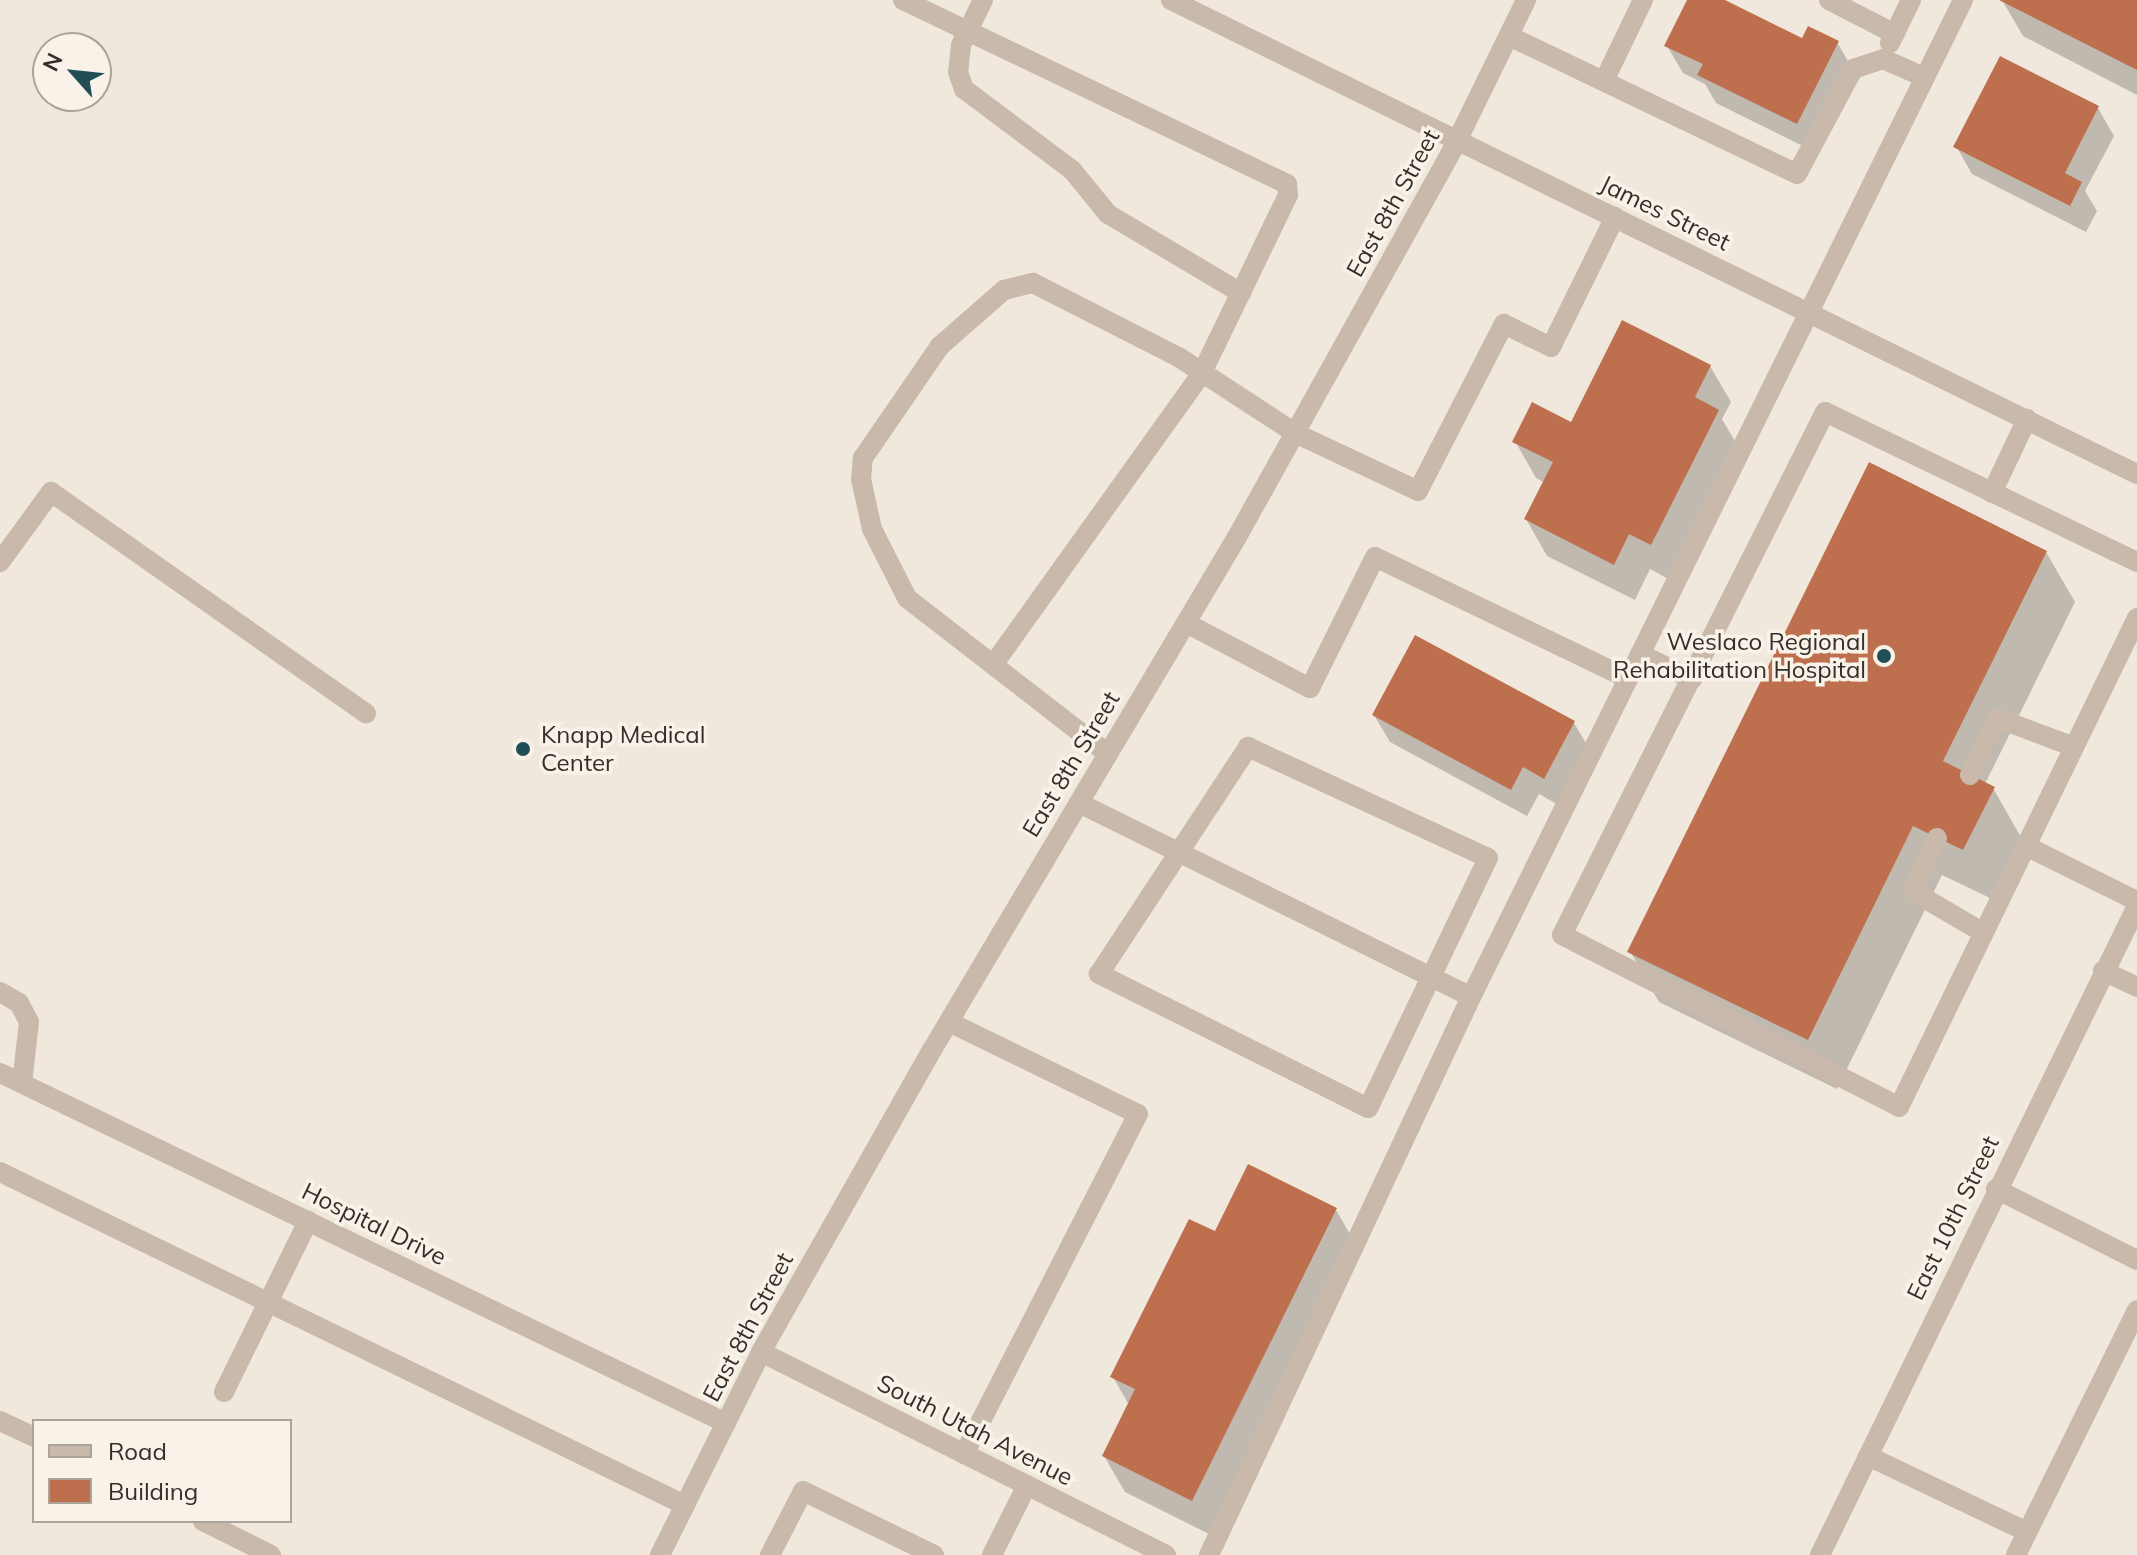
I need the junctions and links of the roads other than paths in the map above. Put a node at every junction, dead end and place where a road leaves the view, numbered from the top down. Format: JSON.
{"nodes":[{"id":1,"x":903,"y":0,"type":"edge"},
{"id":2,"x":983,"y":0,"type":"edge"},
{"id":3,"x":1171,"y":0,"type":"edge"},
{"id":4,"x":1526,"y":0,"type":"edge"},
{"id":5,"x":1643,"y":0,"type":"edge"},
{"id":6,"x":1829,"y":0,"type":"edge"},
{"id":7,"x":1911,"y":0,"type":"edge"},
{"id":8,"x":1963,"y":0,"type":"edge"},
{"id":9,"x":1203,"y":7,"type":"edge"},
{"id":10,"x":968,"y":31,"type":"junction"},
{"id":11,"x":1895,"y":34,"type":"junction"},
{"id":12,"x":1509,"y":36,"type":"junction"},
{"id":13,"x":1883,"y":59,"type":"junction"},
{"id":14,"x":1924,"y":77,"type":"junction"},
{"id":15,"x":1604,"y":81,"type":"junction"},
{"id":16,"x":1457,"y":141,"type":"junction"},
{"id":17,"x":1615,"y":217,"type":"junction"},
{"id":18,"x":1241,"y":293,"type":"junction"},
{"id":19,"x":1806,"y":310,"type":"junction"},
{"id":20,"x":1202,"y":373,"type":"junction"},
{"id":21,"x":2027,"y":419,"type":"junction"},
{"id":22,"x":1295,"y":433,"type":"junction"},
{"id":23,"x":2137,"y":474,"type":"edge"},
{"id":24,"x":1992,"y":493,"type":"junction"},
{"id":25,"x":0,"y":562,"type":"edge"},
{"id":26,"x":2137,"y":562,"type":"edge"},
{"id":27,"x":2137,"y":618,"type":"edge"},
{"id":28,"x":1186,"y":623,"type":"junction"},
{"id":29,"x":1640,"y":654,"type":"junction"},
{"id":30,"x":993,"y":665,"type":"junction"},
{"id":31,"x":1628,"y":679,"type":"junction"},
{"id":32,"x":1692,"y":679,"type":"junction"},
{"id":33,"x":366,"y":713,"type":"dead end"},
{"id":34,"x":2074,"y":747,"type":"junction"},
{"id":35,"x":1108,"y":754,"type":"junction"},
{"id":36,"x":1970,"y":775,"type":"dead end"},
{"id":37,"x":1079,"y":803,"type":"junction"},
{"id":38,"x":1937,"y":838,"type":"dead end"},
{"id":39,"x":2026,"y":846,"type":"junction"},
{"id":40,"x":1178,"y":854,"type":"junction"},
{"id":41,"x":2137,"y":904,"type":"edge"},
{"id":42,"x":1984,"y":933,"type":"junction"},
{"id":43,"x":2103,"y":971,"type":"junction"},
{"id":44,"x":1431,"y":978,"type":"junction"},
{"id":45,"x":2137,"y":987,"type":"edge"},
{"id":46,"x":0,"y":992,"type":"edge"},
{"id":47,"x":1471,"y":997,"type":"junction"},
{"id":48,"x":949,"y":1022,"type":"junction"},
{"id":49,"x":0,"y":1073,"type":"edge"},
{"id":50,"x":22,"y":1083,"type":"junction"},
{"id":51,"x":0,"y":1172,"type":"edge"},
{"id":52,"x":1996,"y":1189,"type":"junction"},
{"id":53,"x":308,"y":1221,"type":"junction"},
{"id":54,"x":2137,"y":1260,"type":"edge"},
{"id":55,"x":269,"y":1303,"type":"junction"},
{"id":56,"x":2137,"y":1310,"type":"edge"},
{"id":57,"x":761,"y":1352,"type":"junction"},
{"id":58,"x":224,"y":1392,"type":"dead end"},
{"id":59,"x":0,"y":1421,"type":"edge"},
{"id":60,"x":726,"y":1423,"type":"junction"},
{"id":61,"x":32,"y":1436,"type":"edge"},
{"id":62,"x":964,"y":1454,"type":"junction"},
{"id":63,"x":1868,"y":1456,"type":"junction"},
{"id":64,"x":1027,"y":1485,"type":"junction"},
{"id":65,"x":685,"y":1505,"type":"junction"},
{"id":66,"x":207,"y":1523,"type":"edge"},
{"id":67,"x":2027,"y":1532,"type":"junction"},
{"id":68,"x":271,"y":1555,"type":"edge"},
{"id":69,"x":660,"y":1555,"type":"edge"},
{"id":70,"x":770,"y":1555,"type":"edge"},
{"id":71,"x":934,"y":1555,"type":"edge"},
{"id":72,"x":992,"y":1555,"type":"edge"},
{"id":73,"x":1166,"y":1555,"type":"edge"},
{"id":74,"x":1209,"y":1555,"type":"edge"},
{"id":75,"x":1820,"y":1555,"type":"edge"},
{"id":76,"x":2016,"y":1555,"type":"edge"}],
"edges":[{"from":1,"to":10,"type":"street"},
{"from":2,"to":10,"type":"street"},
{"from":3,"to":9,"type":"street","name":"James Street"},
{"from":4,"to":12,"type":"street","name":"East 8th Street"},
{"from":5,"to":15,"type":"street"},
{"from":6,"to":11,"type":"street"},
{"from":7,"to":11,"type":"street"},
{"from":8,"to":14,"type":"street"},
{"from":9,"to":16,"type":"street","name":"James Street"},
{"from":10,"to":18,"type":"street"},
{"from":10,"to":18,"type":"street"},
{"from":11,"to":13,"type":"street"},
{"from":12,"to":15,"type":"street"},
{"from":12,"to":16,"type":"street","name":"East 8th Street"},
{"from":13,"to":14,"type":"street"},
{"from":13,"to":15,"type":"street"},
{"from":14,"to":19,"type":"street"},
{"from":16,"to":17,"type":"street","name":"James Street"},
{"from":16,"to":22,"type":"street","name":"East 8th Street"},
{"from":17,"to":19,"type":"street","name":"James Street"},
{"from":17,"to":22,"type":"street"},
{"from":18,"to":20,"type":"street"},
{"from":19,"to":21,"type":"street","name":"James Street"},
{"from":19,"to":29,"type":"street"},
{"from":20,"to":22,"type":"street"},
{"from":20,"to":30,"type":"street"},
{"from":20,"to":30,"type":"street"},
{"from":21,"to":23,"type":"street","name":"James Street"},
{"from":21,"to":24,"type":"street"},
{"from":22,"to":28,"type":"street","name":"East 8th Street"},
{"from":24,"to":26,"type":"street"},
{"from":24,"to":32,"type":"street"},
{"from":25,"to":33,"type":"street"},
{"from":27,"to":34,"type":"street"},
{"from":28,"to":31,"type":"street"},
{"from":28,"to":35,"type":"street","name":"East 8th Street"},
{"from":29,"to":31,"type":"street"},
{"from":29,"to":32,"type":"street"},
{"from":30,"to":35,"type":"street"},
{"from":31,"to":47,"type":"street"},
{"from":32,"to":42,"type":"street"},
{"from":34,"to":36,"type":"street"},
{"from":34,"to":39,"type":"street"},
{"from":35,"to":37,"type":"street","name":"East 8th Street"},
{"from":37,"to":40,"type":"street"},
{"from":37,"to":48,"type":"street","name":"East 8th Street"},
{"from":38,"to":42,"type":"street"},
{"from":39,"to":41,"type":"street"},
{"from":39,"to":42,"type":"street"},
{"from":40,"to":44,"type":"street"},
{"from":40,"to":44,"type":"street"},
{"from":40,"to":44,"type":"street"},
{"from":41,"to":43,"type":"street","name":"East 10th Street"},
{"from":43,"to":45,"type":"street"},
{"from":43,"to":52,"type":"street","name":"East 10th Street"},
{"from":44,"to":47,"type":"street"},
{"from":46,"to":50,"type":"street"},
{"from":47,"to":74,"type":"street"},
{"from":48,"to":57,"type":"street","name":"East 8th Street"},
{"from":48,"to":62,"type":"street"},
{"from":49,"to":50,"type":"street","name":"Hospital Drive"},
{"from":50,"to":53,"type":"street","name":"Hospital Drive"},
{"from":51,"to":55,"type":"street"},
{"from":52,"to":54,"type":"street"},
{"from":52,"to":63,"type":"street","name":"East 10th Street"},
{"from":53,"to":55,"type":"street"},
{"from":53,"to":60,"type":"street","name":"Hospital Drive"},
{"from":55,"to":58,"type":"street"},
{"from":55,"to":65,"type":"street"},
{"from":56,"to":67,"type":"street"},
{"from":57,"to":60,"type":"street","name":"East 8th Street"},
{"from":57,"to":62,"type":"street","name":"South Utah Avenue"},
{"from":59,"to":61,"type":"street"},
{"from":60,"to":65,"type":"street","name":"East 8th Street"},
{"from":62,"to":64,"type":"street","name":"South Utah Avenue"},
{"from":63,"to":67,"type":"street"},
{"from":63,"to":75,"type":"street","name":"East 10th Street"},
{"from":64,"to":72,"type":"street"},
{"from":64,"to":73,"type":"street","name":"South Utah Avenue"},
{"from":65,"to":69,"type":"street","name":"East 8th Street"},
{"from":66,"to":68,"type":"street"},
{"from":67,"to":76,"type":"street"},
{"from":70,"to":71,"type":"street"}]}
